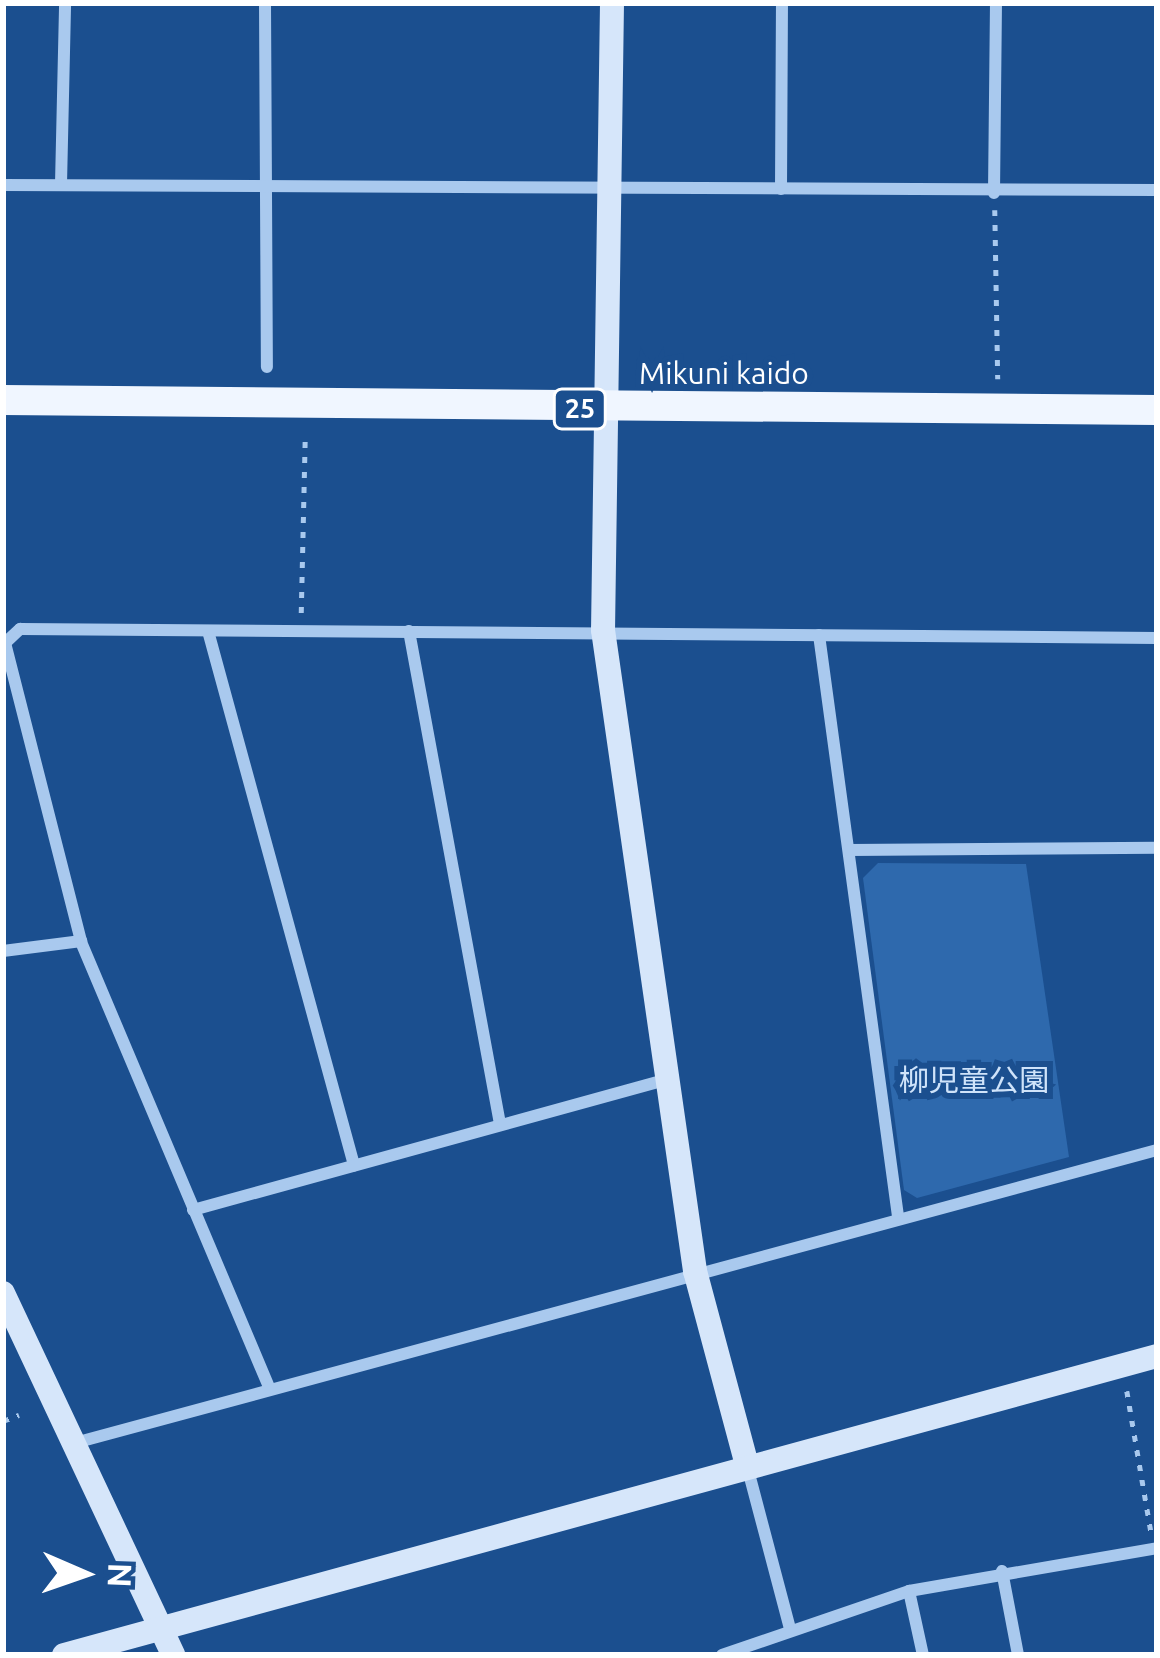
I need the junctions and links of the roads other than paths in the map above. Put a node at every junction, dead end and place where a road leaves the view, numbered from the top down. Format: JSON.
{"nodes":[{"id":1,"x":65,"y":3,"type":"edge"},
{"id":2,"x":265,"y":3,"type":"edge"},
{"id":3,"x":611,"y":3,"type":"edge"},
{"id":4,"x":782,"y":3,"type":"edge"},
{"id":5,"x":996,"y":3,"type":"edge"},
{"id":6,"x":3,"y":184,"type":"edge"},
{"id":7,"x":61,"y":184,"type":"junction"},
{"id":8,"x":269,"y":187,"type":"junction"},
{"id":9,"x":781,"y":189,"type":"junction"},
{"id":10,"x":1157,"y":190,"type":"edge"},
{"id":11,"x":608,"y":191,"type":"junction"},
{"id":12,"x":994,"y":193,"type":"junction"},
{"id":13,"x":267,"y":367,"type":"dead end"},
{"id":14,"x":3,"y":400,"type":"edge"},
{"id":15,"x":606,"y":409,"type":"junction"},
{"id":16,"x":1157,"y":410,"type":"edge"},
{"id":17,"x":603,"y":630,"type":"junction"},
{"id":18,"x":208,"y":631,"type":"junction"},
{"id":19,"x":409,"y":632,"type":"junction"},
{"id":20,"x":819,"y":635,"type":"junction"},
{"id":21,"x":1157,"y":638,"type":"edge"},
{"id":22,"x":1157,"y":848,"type":"edge"},
{"id":23,"x":850,"y":850,"type":"junction"},
{"id":24,"x":81,"y":941,"type":"junction"},
{"id":25,"x":3,"y":951,"type":"edge"},
{"id":26,"x":664,"y":1081,"type":"junction"},
{"id":27,"x":500,"y":1124,"type":"junction"},
{"id":28,"x":1157,"y":1150,"type":"edge"},
{"id":29,"x":354,"y":1165,"type":"junction"},
{"id":30,"x":193,"y":1210,"type":"junction"},
{"id":31,"x":898,"y":1216,"type":"junction"},
{"id":32,"x":695,"y":1271,"type":"junction"},
{"id":33,"x":3,"y":1293,"type":"edge"},
{"id":34,"x":1157,"y":1356,"type":"edge"},
{"id":35,"x":269,"y":1387,"type":"junction"},
{"id":36,"x":71,"y":1444,"type":"junction"},
{"id":37,"x":747,"y":1465,"type":"junction"},
{"id":38,"x":1156,"y":1553,"type":"edge"},
{"id":39,"x":1002,"y":1571,"type":"junction"},
{"id":40,"x":909,"y":1591,"type":"junction"},
{"id":41,"x":161,"y":1626,"type":"junction"},
{"id":42,"x":790,"y":1629,"type":"junction"},
{"id":43,"x":64,"y":1655,"type":"edge"},
{"id":44,"x":173,"y":1655,"type":"edge"},
{"id":45,"x":722,"y":1655,"type":"edge"},
{"id":46,"x":923,"y":1655,"type":"edge"},
{"id":47,"x":1018,"y":1655,"type":"edge"}],
"edges":[{"from":1,"to":7,"type":"street"},
{"from":2,"to":8,"type":"street"},
{"from":3,"to":11,"type":"street"},
{"from":4,"to":9,"type":"street"},
{"from":5,"to":12,"type":"street"},
{"from":6,"to":7,"type":"street"},
{"from":7,"to":8,"type":"street"},
{"from":8,"to":11,"type":"street"},
{"from":8,"to":13,"type":"street"},
{"from":9,"to":11,"type":"street"},
{"from":9,"to":12,"type":"street"},
{"from":10,"to":12,"type":"street"},
{"from":11,"to":15,"type":"street"},
{"from":14,"to":15,"type":"main road","name":"Mikuni kaido","number":"25"},
{"from":15,"to":16,"type":"main road","name":"Mikuni kaido","number":"25"},
{"from":15,"to":17,"type":"street"},
{"from":17,"to":19,"type":"street"},
{"from":17,"to":20,"type":"street"},
{"from":17,"to":26,"type":"street"},
{"from":18,"to":19,"type":"street"},
{"from":18,"to":24,"type":"street"},
{"from":18,"to":29,"type":"street"},
{"from":19,"to":27,"type":"street"},
{"from":20,"to":21,"type":"street"},
{"from":20,"to":23,"type":"street"},
{"from":22,"to":23,"type":"street"},
{"from":23,"to":31,"type":"street"},
{"from":24,"to":25,"type":"street"},
{"from":24,"to":30,"type":"street"},
{"from":26,"to":27,"type":"street"},
{"from":26,"to":32,"type":"street"},
{"from":27,"to":29,"type":"street"},
{"from":28,"to":31,"type":"street"},
{"from":29,"to":30,"type":"street"},
{"from":30,"to":35,"type":"street"},
{"from":31,"to":32,"type":"street"},
{"from":32,"to":35,"type":"street"},
{"from":32,"to":37,"type":"street"},
{"from":33,"to":36,"type":"street"},
{"from":34,"to":37,"type":"street"},
{"from":35,"to":36,"type":"street"},
{"from":36,"to":41,"type":"street"},
{"from":37,"to":41,"type":"street"},
{"from":37,"to":42,"type":"street"},
{"from":38,"to":39,"type":"street"},
{"from":39,"to":40,"type":"street"},
{"from":39,"to":47,"type":"street"},
{"from":40,"to":42,"type":"street"},
{"from":40,"to":46,"type":"street"},
{"from":41,"to":43,"type":"street"},
{"from":41,"to":44,"type":"street"},
{"from":42,"to":45,"type":"street"}]}
